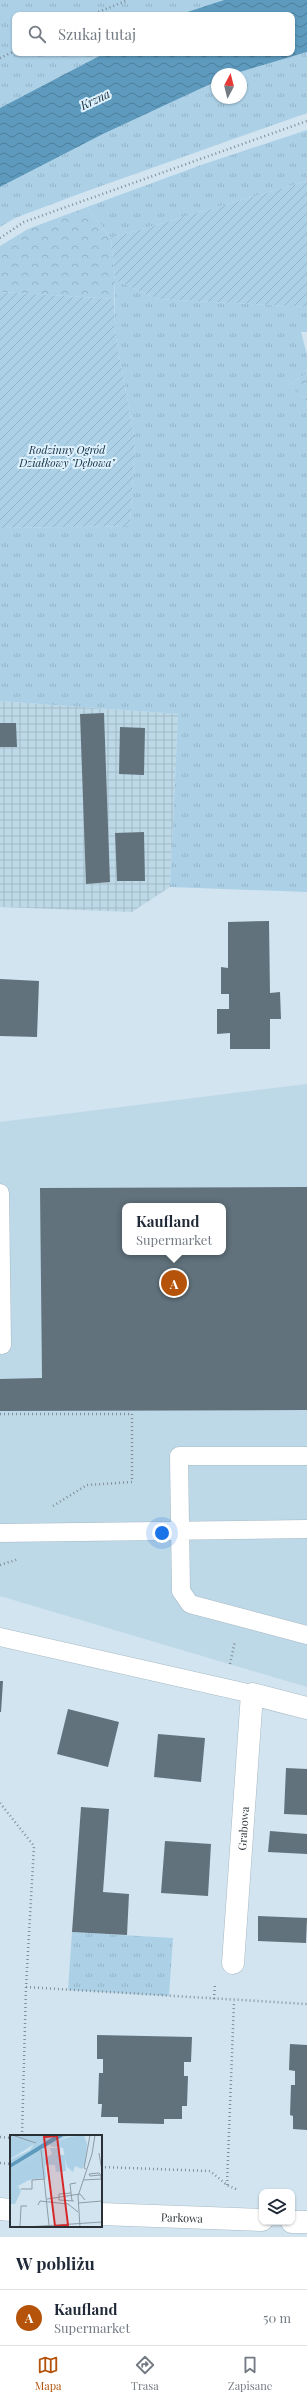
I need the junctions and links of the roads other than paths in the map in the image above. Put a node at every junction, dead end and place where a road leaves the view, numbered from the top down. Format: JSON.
{"nodes":[{"id":1,"x":0,"y":1193,"type":"edge"},
{"id":2,"x":2,"y":1345,"type":"dead end"},
{"id":3,"x":307,"y":1456,"type":"edge"},
{"id":4,"x":307,"y":1529,"type":"edge"},
{"id":5,"x":180,"y":1532,"type":"junction"},
{"id":6,"x":0,"y":1533,"type":"edge"},
{"id":7,"x":307,"y":1636,"type":"edge"},
{"id":8,"x":0,"y":1637,"type":"edge"},
{"id":9,"x":252,"y":1694,"type":"junction"},
{"id":10,"x":307,"y":1708,"type":"edge"},
{"id":11,"x":232,"y":1963,"type":"dead end"},
{"id":12,"x":0,"y":2209,"type":"edge"},
{"id":13,"x":10,"y":2210,"type":"edge"},
{"id":14,"x":102,"y":2214,"type":"edge"},
{"id":15,"x":259,"y":2220,"type":"edge"},
{"id":16,"x":295,"y":2222,"type":"edge"},
{"id":17,"x":307,"y":2222,"type":"edge"}],
"edges":[{"from":1,"to":2,"type":"lane"},
{"from":3,"to":5,"type":"lane"},
{"from":4,"to":5,"type":"lane"},
{"from":5,"to":6,"type":"lane"},
{"from":5,"to":7,"type":"lane"},
{"from":8,"to":9,"type":"lane"},
{"from":9,"to":10,"type":"street"},
{"from":9,"to":11,"type":"street","name":"Grabowa"},
{"from":12,"to":13,"type":"street"},
{"from":14,"to":15,"type":"street","name":"Parkowa"},
{"from":16,"to":17,"type":"street"}]}
